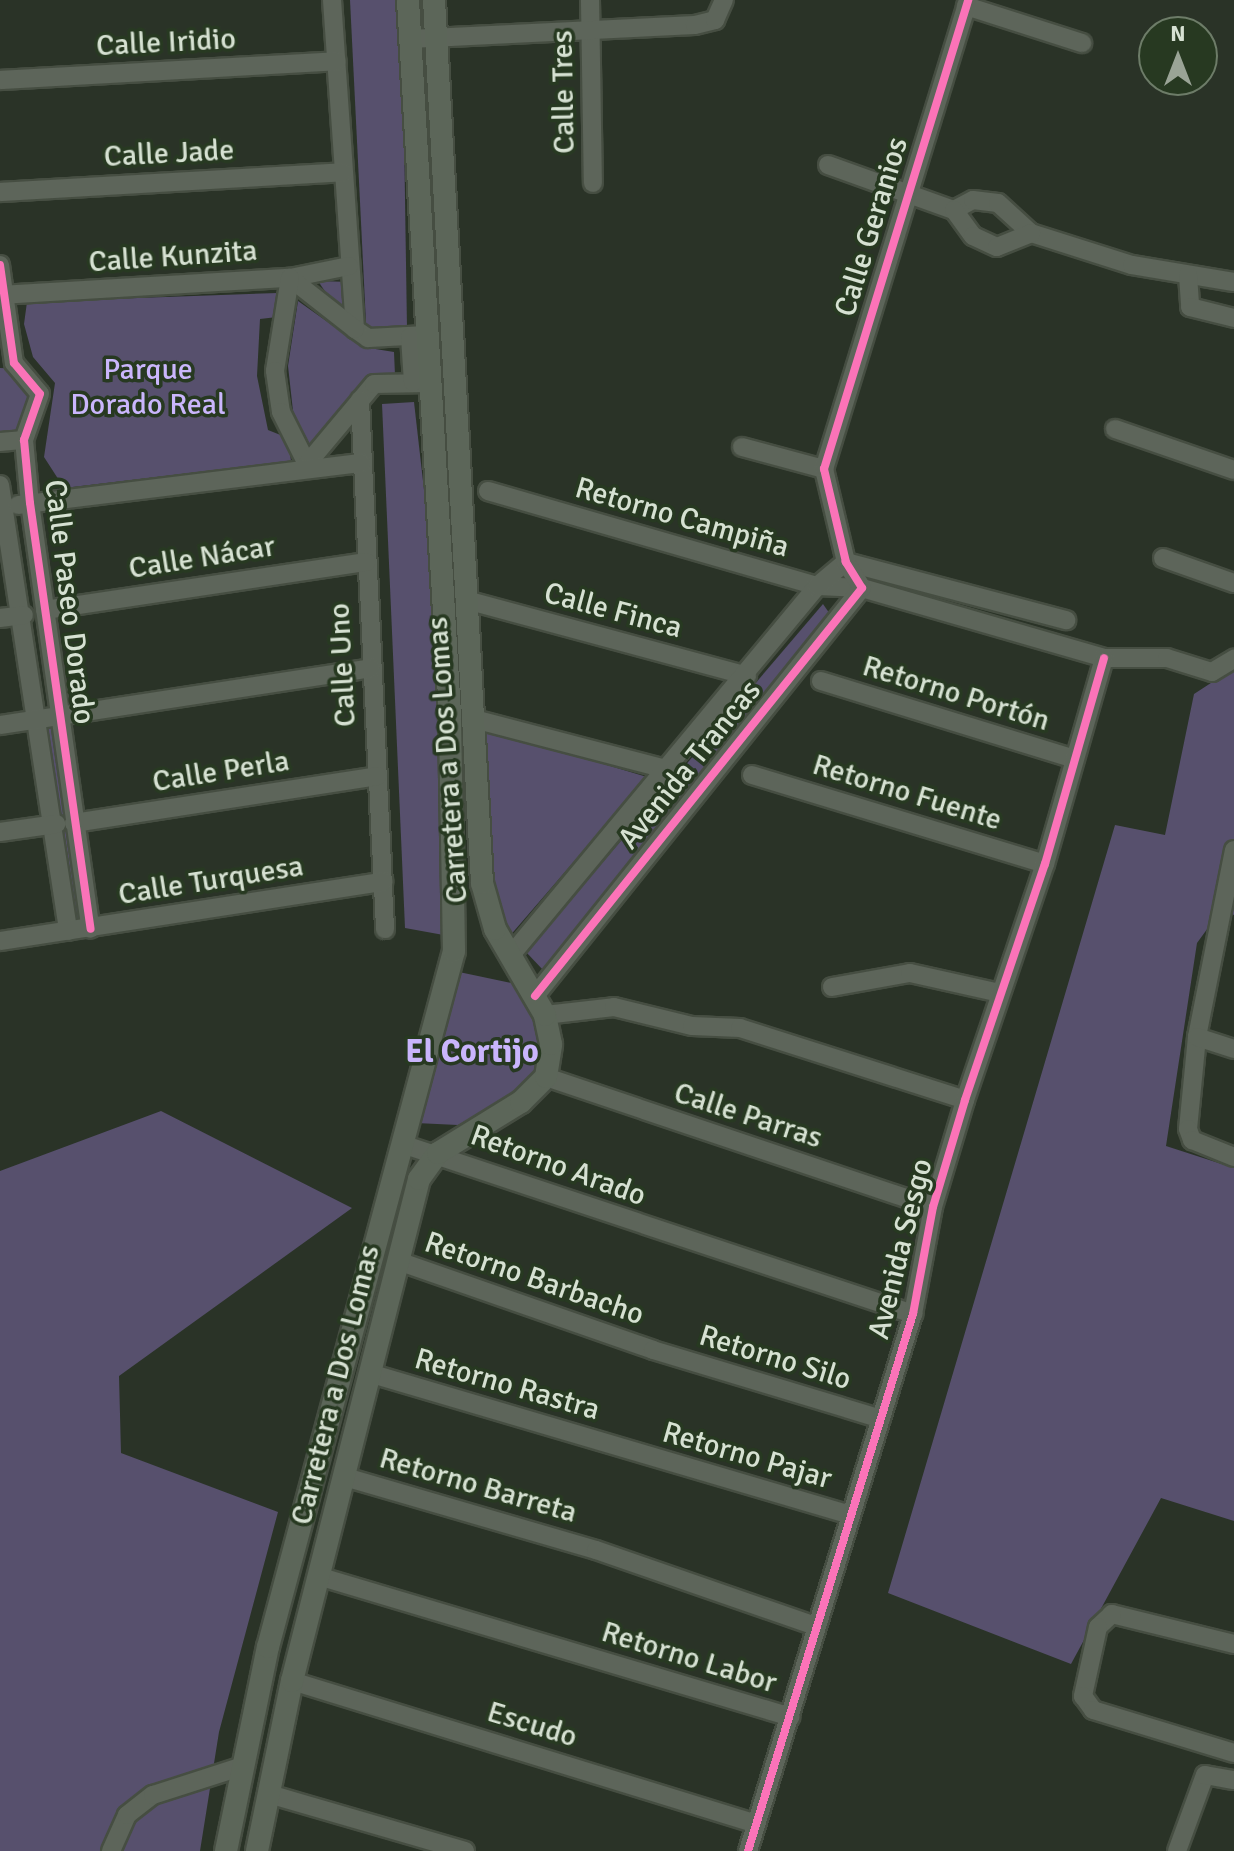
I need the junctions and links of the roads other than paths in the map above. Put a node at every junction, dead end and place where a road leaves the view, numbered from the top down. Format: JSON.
{"nodes":[{"id":1,"x":332,"y":0,"type":"edge"},
{"id":2,"x":408,"y":0,"type":"edge"},
{"id":3,"x":434,"y":0,"type":"edge"},
{"id":4,"x":590,"y":0,"type":"edge"},
{"id":5,"x":724,"y":0,"type":"edge"},
{"id":6,"x":967,"y":3,"type":"edge"},
{"id":7,"x":592,"y":30,"type":"junction"},
{"id":8,"x":435,"y":38,"type":"junction"},
{"id":9,"x":410,"y":39,"type":"junction"},
{"id":10,"x":1082,"y":43,"type":"dead end"},
{"id":11,"x":336,"y":61,"type":"junction"},
{"id":12,"x":0,"y":80,"type":"edge"},
{"id":13,"x":828,"y":165,"type":"dead end"},
{"id":14,"x":342,"y":172,"type":"junction"},
{"id":15,"x":593,"y":183,"type":"dead end"},
{"id":16,"x":908,"y":189,"type":"junction"},
{"id":17,"x":0,"y":192,"type":"edge"},
{"id":18,"x":954,"y":210,"type":"junction"},
{"id":19,"x":1031,"y":233,"type":"junction"},
{"id":20,"x":0,"y":265,"type":"edge"},
{"id":21,"x":349,"y":266,"type":"junction"},
{"id":22,"x":1188,"y":275,"type":"junction"},
{"id":23,"x":290,"y":278,"type":"junction"},
{"id":24,"x":1234,"y":282,"type":"edge"},
{"id":25,"x":1,"y":295,"type":"edge"},
{"id":26,"x":1234,"y":318,"type":"edge"},
{"id":27,"x":355,"y":329,"type":"junction"},
{"id":28,"x":418,"y":336,"type":"junction"},
{"id":29,"x":7,"y":364,"type":"edge"},
{"id":30,"x":422,"y":382,"type":"junction"},
{"id":31,"x":360,"y":400,"type":"junction"},
{"id":32,"x":1115,"y":429,"type":"dead end"},
{"id":33,"x":24,"y":440,"type":"junction"},
{"id":34,"x":0,"y":442,"type":"edge"},
{"id":35,"x":742,"y":447,"type":"dead end"},
{"id":36,"x":361,"y":463,"type":"junction"},
{"id":37,"x":307,"y":464,"type":"junction"},
{"id":38,"x":824,"y":469,"type":"junction"},
{"id":39,"x":1234,"y":470,"type":"edge"},
{"id":40,"x":446,"y":472,"type":"junction"},
{"id":41,"x":0,"y":485,"type":"edge"},
{"id":42,"x":488,"y":491,"type":"dead end"},
{"id":43,"x":30,"y":503,"type":"junction"},
{"id":44,"x":2,"y":507,"type":"edge"},
{"id":45,"x":1163,"y":558,"type":"dead end"},
{"id":46,"x":366,"y":562,"type":"junction"},
{"id":47,"x":846,"y":562,"type":"junction"},
{"id":48,"x":1234,"y":583,"type":"edge"},
{"id":49,"x":817,"y":586,"type":"junction"},
{"id":50,"x":862,"y":588,"type":"junction"},
{"id":51,"x":466,"y":600,"type":"junction"},
{"id":52,"x":45,"y":610,"type":"junction"},
{"id":53,"x":24,"y":615,"type":"junction"},
{"id":54,"x":0,"y":618,"type":"edge"},
{"id":55,"x":1066,"y":620,"type":"dead end"},
{"id":56,"x":1104,"y":658,"type":"junction"},
{"id":57,"x":1234,"y":659,"type":"edge"},
{"id":58,"x":371,"y":668,"type":"junction"},
{"id":59,"x":747,"y":676,"type":"junction"},
{"id":60,"x":821,"y":681,"type":"dead end"},
{"id":61,"x":50,"y":718,"type":"junction"},
{"id":62,"x":474,"y":719,"type":"junction"},
{"id":63,"x":0,"y":725,"type":"edge"},
{"id":64,"x":1074,"y":759,"type":"junction"},
{"id":65,"x":670,"y":770,"type":"junction"},
{"id":66,"x":752,"y":775,"type":"dead end"},
{"id":67,"x":377,"y":776,"type":"junction"},
{"id":68,"x":65,"y":823,"type":"junction"},
{"id":69,"x":0,"y":832,"type":"edge"},
{"id":70,"x":1234,"y":850,"type":"edge"},
{"id":71,"x":1045,"y":864,"type":"junction"},
{"id":72,"x":383,"y":882,"type":"junction"},
{"id":73,"x":1229,"y":928,"type":"edge"},
{"id":74,"x":91,"y":929,"type":"junction"},
{"id":75,"x":385,"y":929,"type":"dead end"},
{"id":76,"x":68,"y":931,"type":"junction"},
{"id":77,"x":0,"y":941,"type":"edge"},
{"id":78,"x":511,"y":955,"type":"junction"},
{"id":79,"x":832,"y":987,"type":"dead end"},
{"id":80,"x":1000,"y":993,"type":"junction"},
{"id":81,"x":540,"y":1005,"type":"junction"},
{"id":82,"x":1197,"y":1037,"type":"junction"},
{"id":83,"x":1234,"y":1049,"type":"edge"},
{"id":84,"x":546,"y":1077,"type":"junction"},
{"id":85,"x":965,"y":1100,"type":"junction"},
{"id":86,"x":402,"y":1144,"type":"junction"},
{"id":87,"x":438,"y":1153,"type":"junction"},
{"id":88,"x":1234,"y":1157,"type":"edge"},
{"id":89,"x":933,"y":1207,"type":"junction"},
{"id":90,"x":398,"y":1261,"type":"junction"},
{"id":91,"x":913,"y":1314,"type":"junction"},
{"id":92,"x":653,"y":1350,"type":"joint"},
{"id":93,"x":369,"y":1373,"type":"junction"},
{"id":94,"x":881,"y":1419,"type":"junction"},
{"id":95,"x":628,"y":1450,"type":"joint"},
{"id":96,"x":345,"y":1477,"type":"junction"},
{"id":97,"x":851,"y":1515,"type":"junction"},
{"id":98,"x":318,"y":1576,"type":"junction"},
{"id":99,"x":816,"y":1626,"type":"junction"},
{"id":100,"x":1234,"y":1644,"type":"edge"},
{"id":101,"x":292,"y":1681,"type":"junction"},
{"id":102,"x":790,"y":1717,"type":"junction"},
{"id":103,"x":1234,"y":1753,"type":"edge"},
{"id":104,"x":240,"y":1767,"type":"junction"},
{"id":105,"x":1234,"y":1780,"type":"edge"},
{"id":106,"x":269,"y":1794,"type":"junction"},
{"id":107,"x":755,"y":1823,"type":"junction"},
{"id":108,"x":111,"y":1851,"type":"edge"},
{"id":109,"x":226,"y":1851,"type":"edge"},
{"id":110,"x":257,"y":1851,"type":"edge"},
{"id":111,"x":465,"y":1851,"type":"edge"},
{"id":112,"x":748,"y":1851,"type":"edge"},
{"id":113,"x":1177,"y":1851,"type":"edge"}],
"edges":[{"from":1,"to":11,"type":"street"},
{"from":2,"to":9,"type":"main road","name":"Carretera a Dos Lomas"},
{"from":3,"to":8,"type":"main road","name":"Carretera a Dos Lomas"},
{"from":4,"to":7,"type":"street","name":"Calle Tres"},
{"from":5,"to":7,"type":"street"},
{"from":6,"to":10,"type":"street"},
{"from":6,"to":16,"type":"street","name":"Calle Geranios"},
{"from":7,"to":8,"type":"street"},
{"from":7,"to":15,"type":"street","name":"Calle Tres"},
{"from":8,"to":9,"type":"street"},
{"from":8,"to":40,"type":"main road","name":"Carretera a Dos Lomas"},
{"from":9,"to":28,"type":"main road","name":"Carretera a Dos Lomas"},
{"from":11,"to":12,"type":"street","name":"Calle Iridio"},
{"from":11,"to":14,"type":"street"},
{"from":13,"to":16,"type":"street"},
{"from":14,"to":17,"type":"street","name":"Calle Jade"},
{"from":14,"to":21,"type":"street"},
{"from":16,"to":18,"type":"street"},
{"from":16,"to":38,"type":"street","name":"Calle Geranios"},
{"from":18,"to":19,"type":"street"},
{"from":18,"to":19,"type":"street"},
{"from":19,"to":22,"type":"street"},
{"from":20,"to":25,"type":"street","name":"Calle Paseo Dorado"},
{"from":21,"to":23,"type":"street","name":"Calle Kunzita"},
{"from":21,"to":27,"type":"street"},
{"from":22,"to":24,"type":"street"},
{"from":22,"to":26,"type":"street"},
{"from":23,"to":25,"type":"street","name":"Calle Kunzita"},
{"from":23,"to":27,"type":"street"},
{"from":23,"to":37,"type":"street"},
{"from":25,"to":29,"type":"street","name":"Calle Paseo Dorado"},
{"from":27,"to":28,"type":"street"},
{"from":28,"to":30,"type":"main road","name":"Carretera a Dos Lomas"},
{"from":29,"to":33,"type":"street","name":"Calle Paseo Dorado"},
{"from":30,"to":31,"type":"street"},
{"from":30,"to":40,"type":"main road","name":"Carretera a Dos Lomas"},
{"from":31,"to":36,"type":"street","name":"Calle Uno"},
{"from":31,"to":37,"type":"street"},
{"from":32,"to":39,"type":"street"},
{"from":33,"to":34,"type":"street"},
{"from":33,"to":43,"type":"street","name":"Calle Paseo Dorado"},
{"from":35,"to":38,"type":"street"},
{"from":36,"to":37,"type":"street"},
{"from":36,"to":46,"type":"street","name":"Calle Uno"},
{"from":37,"to":43,"type":"street"},
{"from":38,"to":47,"type":"street"},
{"from":40,"to":51,"type":"main road","name":"Carretera a Dos Lomas"},
{"from":40,"to":86,"type":"main road","name":"Carretera a Dos Lomas"},
{"from":41,"to":44,"type":"street","name":"Calle Paseo Dorado"},
{"from":42,"to":49,"type":"street","name":"Retorno Campiña"},
{"from":43,"to":44,"type":"street"},
{"from":43,"to":52,"type":"street","name":"Calle Paseo Dorado"},
{"from":44,"to":53,"type":"street","name":"Calle Paseo Dorado"},
{"from":45,"to":48,"type":"street"},
{"from":46,"to":52,"type":"street","name":"Calle Nácar"},
{"from":46,"to":58,"type":"street","name":"Calle Uno"},
{"from":47,"to":49,"type":"street","name":"Avenida Trancas"},
{"from":47,"to":50,"type":"street"},
{"from":47,"to":55,"type":"street"},
{"from":49,"to":50,"type":"street","name":"Retorno Campiña"},
{"from":49,"to":59,"type":"street","name":"Avenida Trancas"},
{"from":50,"to":56,"type":"street","name":"Retorno Campiña"},
{"from":50,"to":81,"type":"street","name":"Avenida Trancas"},
{"from":51,"to":59,"type":"street","name":"Calle Finca"},
{"from":51,"to":62,"type":"main road","name":"Carretera a Dos Lomas"},
{"from":52,"to":61,"type":"street","name":"Calle Paseo Dorado"},
{"from":53,"to":54,"type":"street"},
{"from":53,"to":61,"type":"street","name":"Calle Paseo Dorado"},
{"from":56,"to":57,"type":"street","name":"Retorno Campiña"},
{"from":56,"to":64,"type":"street","name":"Avenida Sesgo"},
{"from":58,"to":61,"type":"street"},
{"from":58,"to":67,"type":"street","name":"Calle Uno"},
{"from":59,"to":65,"type":"street","name":"Avenida Trancas"},
{"from":60,"to":64,"type":"street","name":"Retorno Portón"},
{"from":61,"to":63,"type":"street"},
{"from":61,"to":68,"type":"street","name":"Calle Paseo Dorado"},
{"from":62,"to":65,"type":"street"},
{"from":62,"to":78,"type":"main road","name":"Carretera a Dos Lomas"},
{"from":64,"to":71,"type":"street","name":"Avenida Sesgo"},
{"from":65,"to":78,"type":"street","name":"Avenida Trancas"},
{"from":66,"to":71,"type":"street","name":"Retorno Fuente"},
{"from":67,"to":68,"type":"street","name":"Calle Perla"},
{"from":67,"to":72,"type":"street","name":"Calle Uno"},
{"from":68,"to":69,"type":"street","name":"Calle Perla"},
{"from":68,"to":74,"type":"street","name":"Calle Paseo Dorado"},
{"from":68,"to":76,"type":"street","name":"Calle Paseo Dorado"},
{"from":70,"to":73,"type":"street"},
{"from":71,"to":80,"type":"street","name":"Avenida Sesgo"},
{"from":72,"to":74,"type":"street","name":"Calle Turquesa"},
{"from":72,"to":75,"type":"street","name":"Calle Uno"},
{"from":73,"to":82,"type":"street"},
{"from":74,"to":76,"type":"street","name":"Calle Turquesa"},
{"from":76,"to":77,"type":"street","name":"Calle Turquesa"},
{"from":78,"to":81,"type":"main road","name":"Carretera a Dos Lomas"},
{"from":79,"to":80,"type":"street"},
{"from":80,"to":85,"type":"street","name":"Avenida Sesgo"},
{"from":81,"to":84,"type":"main road","name":"Carretera a Dos Lomas"},
{"from":81,"to":85,"type":"street"},
{"from":82,"to":83,"type":"street"},
{"from":82,"to":88,"type":"street"},
{"from":84,"to":87,"type":"main road","name":"Carretera a Dos Lomas"},
{"from":84,"to":89,"type":"street","name":"Calle Parras"},
{"from":85,"to":89,"type":"street","name":"Avenida Sesgo"},
{"from":86,"to":87,"type":"street","name":"Retorno Arado"},
{"from":86,"to":104,"type":"main road","name":"Carretera a Dos Lomas"},
{"from":87,"to":90,"type":"main road","name":"Carretera a Dos Lomas"},
{"from":87,"to":91,"type":"street","name":"Retorno Arado"},
{"from":89,"to":91,"type":"street","name":"Avenida Sesgo"},
{"from":90,"to":92,"type":"street","name":"Retorno Barbacho"},
{"from":90,"to":93,"type":"main road","name":"Carretera a Dos Lomas"},
{"from":91,"to":94,"type":"street","name":"Avenida Sesgo"},
{"from":92,"to":94,"type":"street","name":"Retorno Silo"},
{"from":93,"to":95,"type":"street","name":"Retorno Rastra"},
{"from":93,"to":96,"type":"main road","name":"Carretera a Dos Lomas"},
{"from":94,"to":97,"type":"street","name":"Avenida Sesgo"},
{"from":95,"to":97,"type":"street","name":"Retorno Pajar"},
{"from":96,"to":98,"type":"main road","name":"Carretera a Dos Lomas"},
{"from":96,"to":99,"type":"street","name":"Retorno Barreta"},
{"from":97,"to":99,"type":"street","name":"Avenida Sesgo"},
{"from":98,"to":101,"type":"main road","name":"Carretera a Dos Lomas"},
{"from":98,"to":102,"type":"street","name":"Retorno Labor"},
{"from":99,"to":102,"type":"street","name":"Avenida Sesgo"},
{"from":100,"to":103,"type":"street"},
{"from":101,"to":106,"type":"main road","name":"Carretera a Dos Lomas"},
{"from":101,"to":107,"type":"street","name":"Escudo"},
{"from":102,"to":107,"type":"street","name":"Avenida Sesgo"},
{"from":104,"to":108,"type":"street"},
{"from":104,"to":109,"type":"main road","name":"Carretera a Dos Lomas"},
{"from":105,"to":113,"type":"street"},
{"from":106,"to":110,"type":"main road","name":"Carretera a Dos Lomas"},
{"from":106,"to":111,"type":"street"},
{"from":107,"to":112,"type":"street","name":"Avenida Sesgo"}]}
